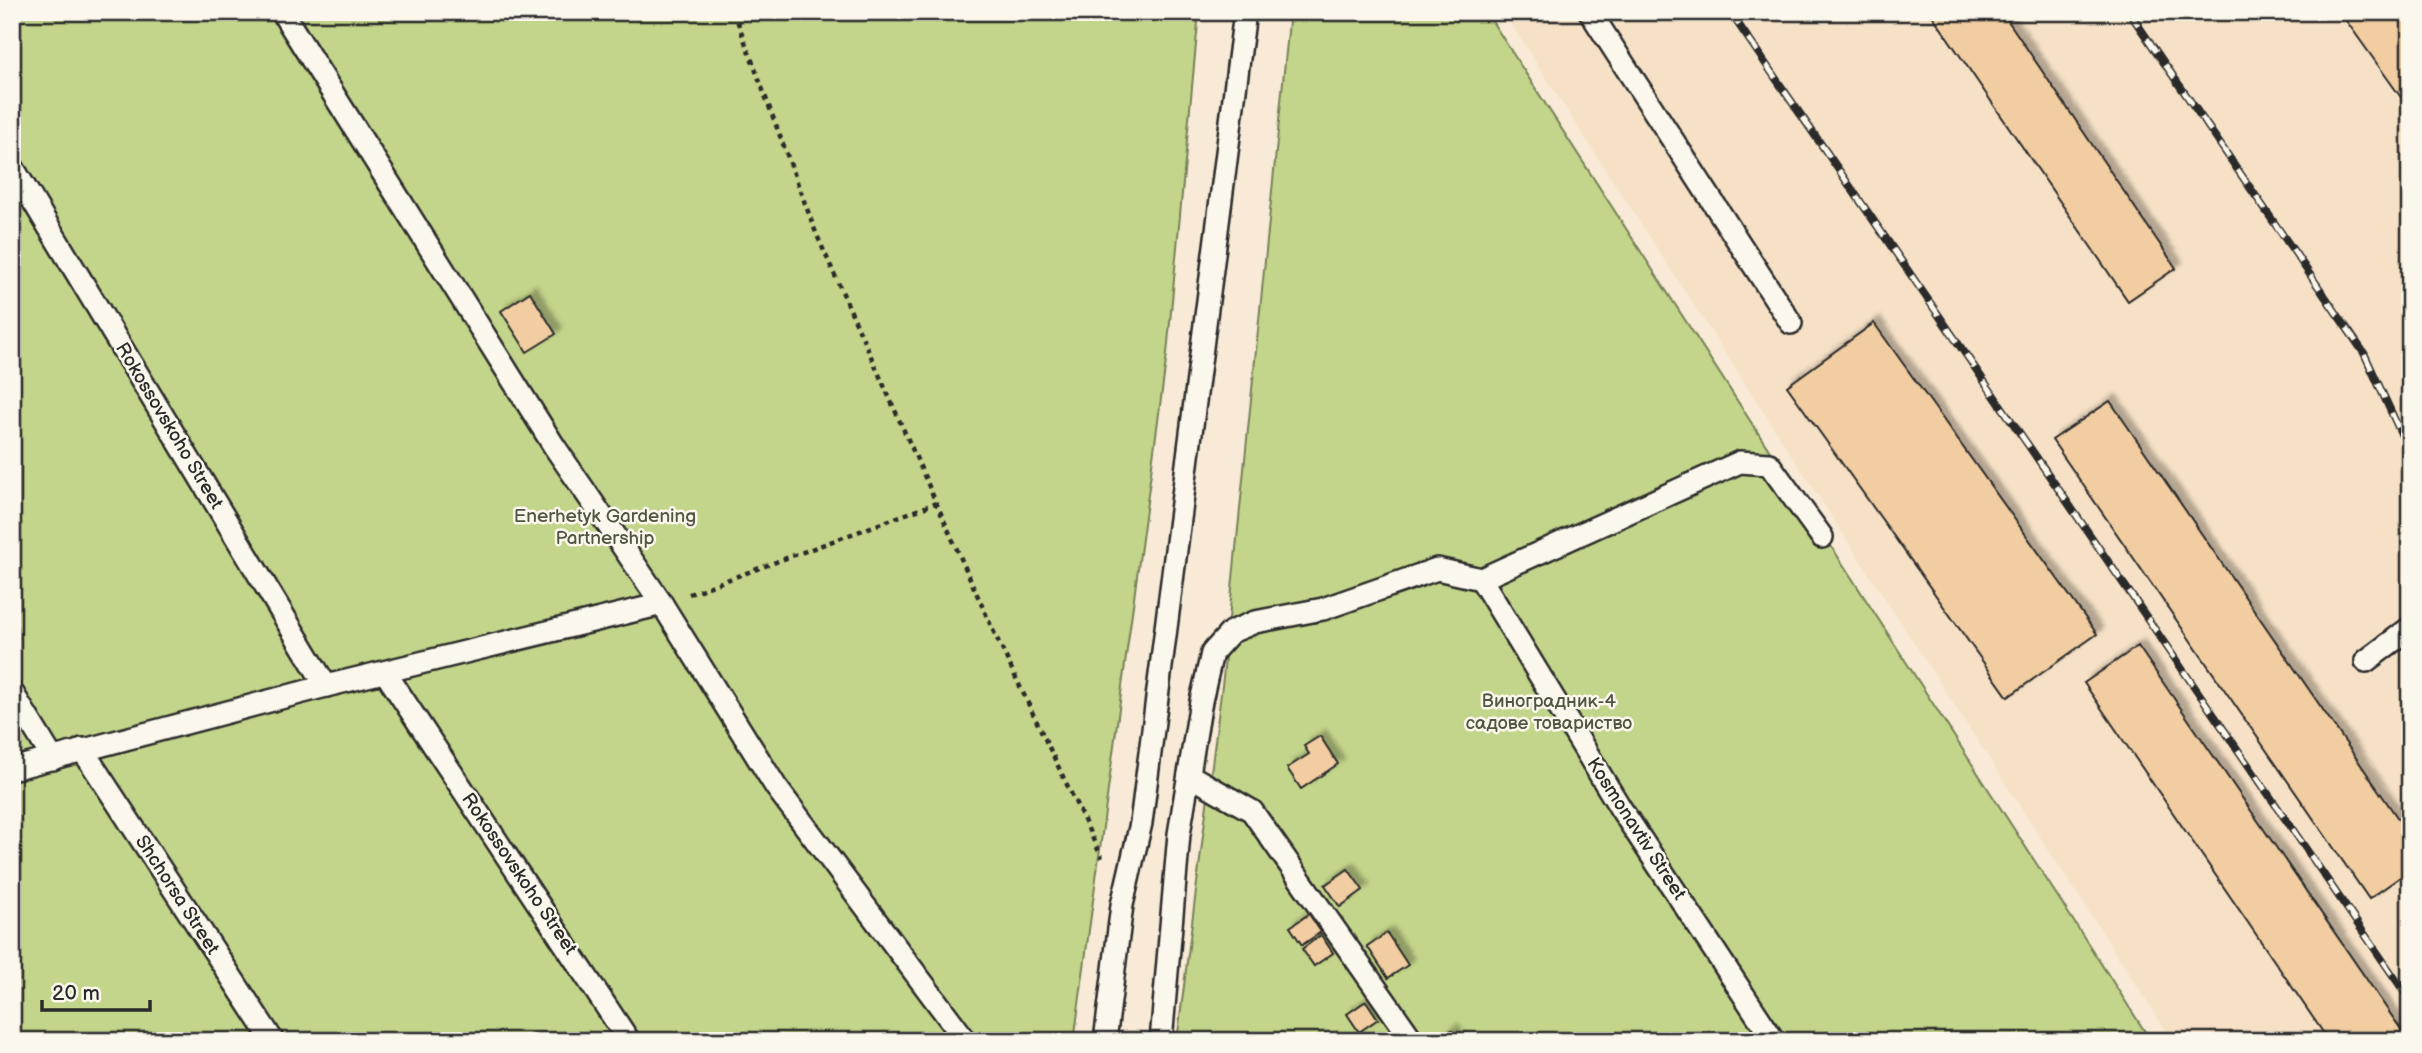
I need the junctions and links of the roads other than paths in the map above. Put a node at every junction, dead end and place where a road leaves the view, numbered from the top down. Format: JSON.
{"nodes":[{"id":1,"x":282,"y":12,"type":"edge"},
{"id":2,"x":1245,"y":12,"type":"edge"},
{"id":3,"x":1590,"y":12,"type":"edge"},
{"id":4,"x":12,"y":166,"type":"edge"},
{"id":5,"x":1791,"y":323,"type":"dead end"},
{"id":6,"x":1822,"y":537,"type":"dead end"},
{"id":7,"x":1480,"y":579,"type":"junction"},
{"id":8,"x":662,"y":604,"type":"junction"},
{"id":9,"x":2410,"y":628,"type":"edge"},
{"id":10,"x":2366,"y":661,"type":"dead end"},
{"id":11,"x":385,"y":672,"type":"junction"},
{"id":12,"x":326,"y":686,"type":"junction"},
{"id":13,"x":12,"y":692,"type":"edge"},
{"id":14,"x":82,"y":749,"type":"junction"},
{"id":15,"x":53,"y":759,"type":"junction"},
{"id":16,"x":12,"y":769,"type":"edge"},
{"id":17,"x":1189,"y":775,"type":"junction"},
{"id":18,"x":273,"y":1041,"type":"edge"},
{"id":19,"x":629,"y":1041,"type":"edge"},
{"id":20,"x":966,"y":1041,"type":"edge"},
{"id":21,"x":1105,"y":1041,"type":"edge"},
{"id":22,"x":1161,"y":1041,"type":"edge"},
{"id":23,"x":1413,"y":1041,"type":"edge"},
{"id":24,"x":1774,"y":1041,"type":"edge"}],
"edges":[{"from":1,"to":8,"type":"lane"},
{"from":2,"to":21,"type":"lane"},
{"from":3,"to":5,"type":"lane"},
{"from":4,"to":12,"type":"lane","name":"Rokossovskoho Street"},
{"from":6,"to":7,"type":"lane"},
{"from":7,"to":17,"type":"lane"},
{"from":7,"to":24,"type":"lane","name":"Kosmonavtiv Street"},
{"from":8,"to":11,"type":"lane"},
{"from":8,"to":20,"type":"lane"},
{"from":9,"to":10,"type":"lane"},
{"from":11,"to":12,"type":"lane"},
{"from":11,"to":19,"type":"lane","name":"Rokossovskoho Street"},
{"from":12,"to":14,"type":"lane"},
{"from":13,"to":15,"type":"lane"},
{"from":14,"to":15,"type":"lane"},
{"from":14,"to":18,"type":"lane","name":"Shchorsa Street"},
{"from":15,"to":16,"type":"lane"},
{"from":17,"to":22,"type":"lane"},
{"from":17,"to":23,"type":"lane"}]}
